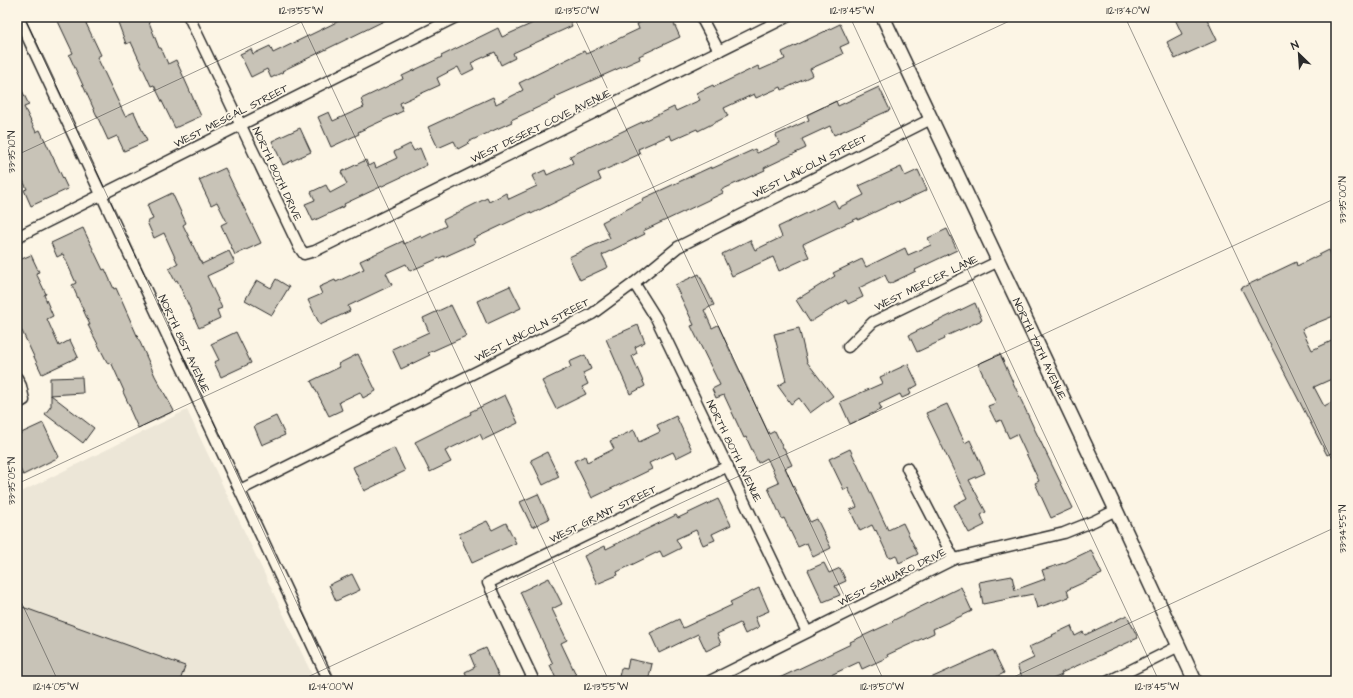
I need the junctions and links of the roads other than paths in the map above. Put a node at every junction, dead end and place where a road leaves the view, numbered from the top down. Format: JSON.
{"nodes":[{"id":1,"x":18,"y":17,"type":"edge"},
{"id":2,"x":189,"y":17,"type":"edge"},
{"id":3,"x":456,"y":17,"type":"edge"},
{"id":4,"x":701,"y":17,"type":"edge"},
{"id":5,"x":787,"y":17,"type":"edge"},
{"id":6,"x":883,"y":17,"type":"edge"},
{"id":7,"x":719,"y":51,"type":"junction"},
{"id":8,"x":931,"y":118,"type":"junction"},
{"id":9,"x":240,"y":124,"type":"junction"},
{"id":10,"x":101,"y":194,"type":"junction"},
{"id":11,"x":17,"y":237,"type":"edge"},
{"id":12,"x":304,"y":254,"type":"joint"},
{"id":13,"x":999,"y":261,"type":"junction"},
{"id":14,"x":634,"y":283,"type":"junction"},
{"id":15,"x":848,"y":347,"type":"dead end"},
{"id":16,"x":17,"y":378,"type":"edge"},
{"id":17,"x":20,"y":402,"type":"edge"},
{"id":18,"x":728,"y":466,"type":"junction"},
{"id":19,"x":907,"y":468,"type":"dead end"},
{"id":20,"x":240,"y":490,"type":"junction"},
{"id":21,"x":1116,"y":510,"type":"junction"},
{"id":22,"x":954,"y":559,"type":"junction"},
{"id":23,"x":807,"y":632,"type":"junction"},
{"id":24,"x":1179,"y":646,"type":"junction"},
{"id":25,"x":330,"y":681,"type":"edge"},
{"id":26,"x":534,"y":681,"type":"edge"},
{"id":27,"x":710,"y":681,"type":"edge"},
{"id":28,"x":1109,"y":681,"type":"edge"},
{"id":29,"x":1195,"y":681,"type":"edge"}],
"edges":[{"from":1,"to":10,"type":"street","name":"NORTH 81ST AVENUE"},
{"from":2,"to":9,"type":"street","name":"NORTH 80TH DRIVE"},
{"from":3,"to":9,"type":"street","name":"WEST MESCAL STREET"},
{"from":4,"to":7,"type":"street"},
{"from":5,"to":7,"type":"street","name":"WEST DESERT COVE AVENUE"},
{"from":6,"to":8,"type":"street","name":"NORTH 79TH AVENUE"},
{"from":7,"to":12,"type":"street","name":"WEST DESERT COVE AVENUE"},
{"from":8,"to":13,"type":"street","name":"NORTH 79TH AVENUE"},
{"from":8,"to":14,"type":"street","name":"WEST LINCOLN STREET"},
{"from":9,"to":10,"type":"street","name":"WEST MESCAL STREET"},
{"from":9,"to":12,"type":"street","name":"NORTH 80TH DRIVE"},
{"from":10,"to":11,"type":"street","name":"WEST MESCAL STREET"},
{"from":10,"to":20,"type":"street","name":"NORTH 81ST AVENUE"},
{"from":13,"to":15,"type":"street","name":"WEST MERCER LANE"},
{"from":13,"to":21,"type":"street","name":"NORTH 79TH AVENUE"},
{"from":14,"to":18,"type":"street","name":"NORTH 80TH AVENUE"},
{"from":14,"to":20,"type":"street","name":"WEST LINCOLN STREET"},
{"from":16,"to":17,"type":"street"},
{"from":18,"to":23,"type":"street","name":"NORTH 80TH AVENUE"},
{"from":18,"to":26,"type":"street","name":"WEST GRANT STREET"},
{"from":19,"to":22,"type":"street"},
{"from":20,"to":25,"type":"street","name":"NORTH 81ST AVENUE"},
{"from":21,"to":22,"type":"street","name":"WEST SAHUARO DRIVE"},
{"from":21,"to":24,"type":"street","name":"NORTH 79TH AVENUE"},
{"from":22,"to":23,"type":"street","name":"WEST SAHUARO DRIVE"},
{"from":23,"to":27,"type":"street","name":"WEST SAHUARO DRIVE"},
{"from":24,"to":28,"type":"street"},
{"from":24,"to":29,"type":"street","name":"NORTH 79TH AVENUE"}]}
